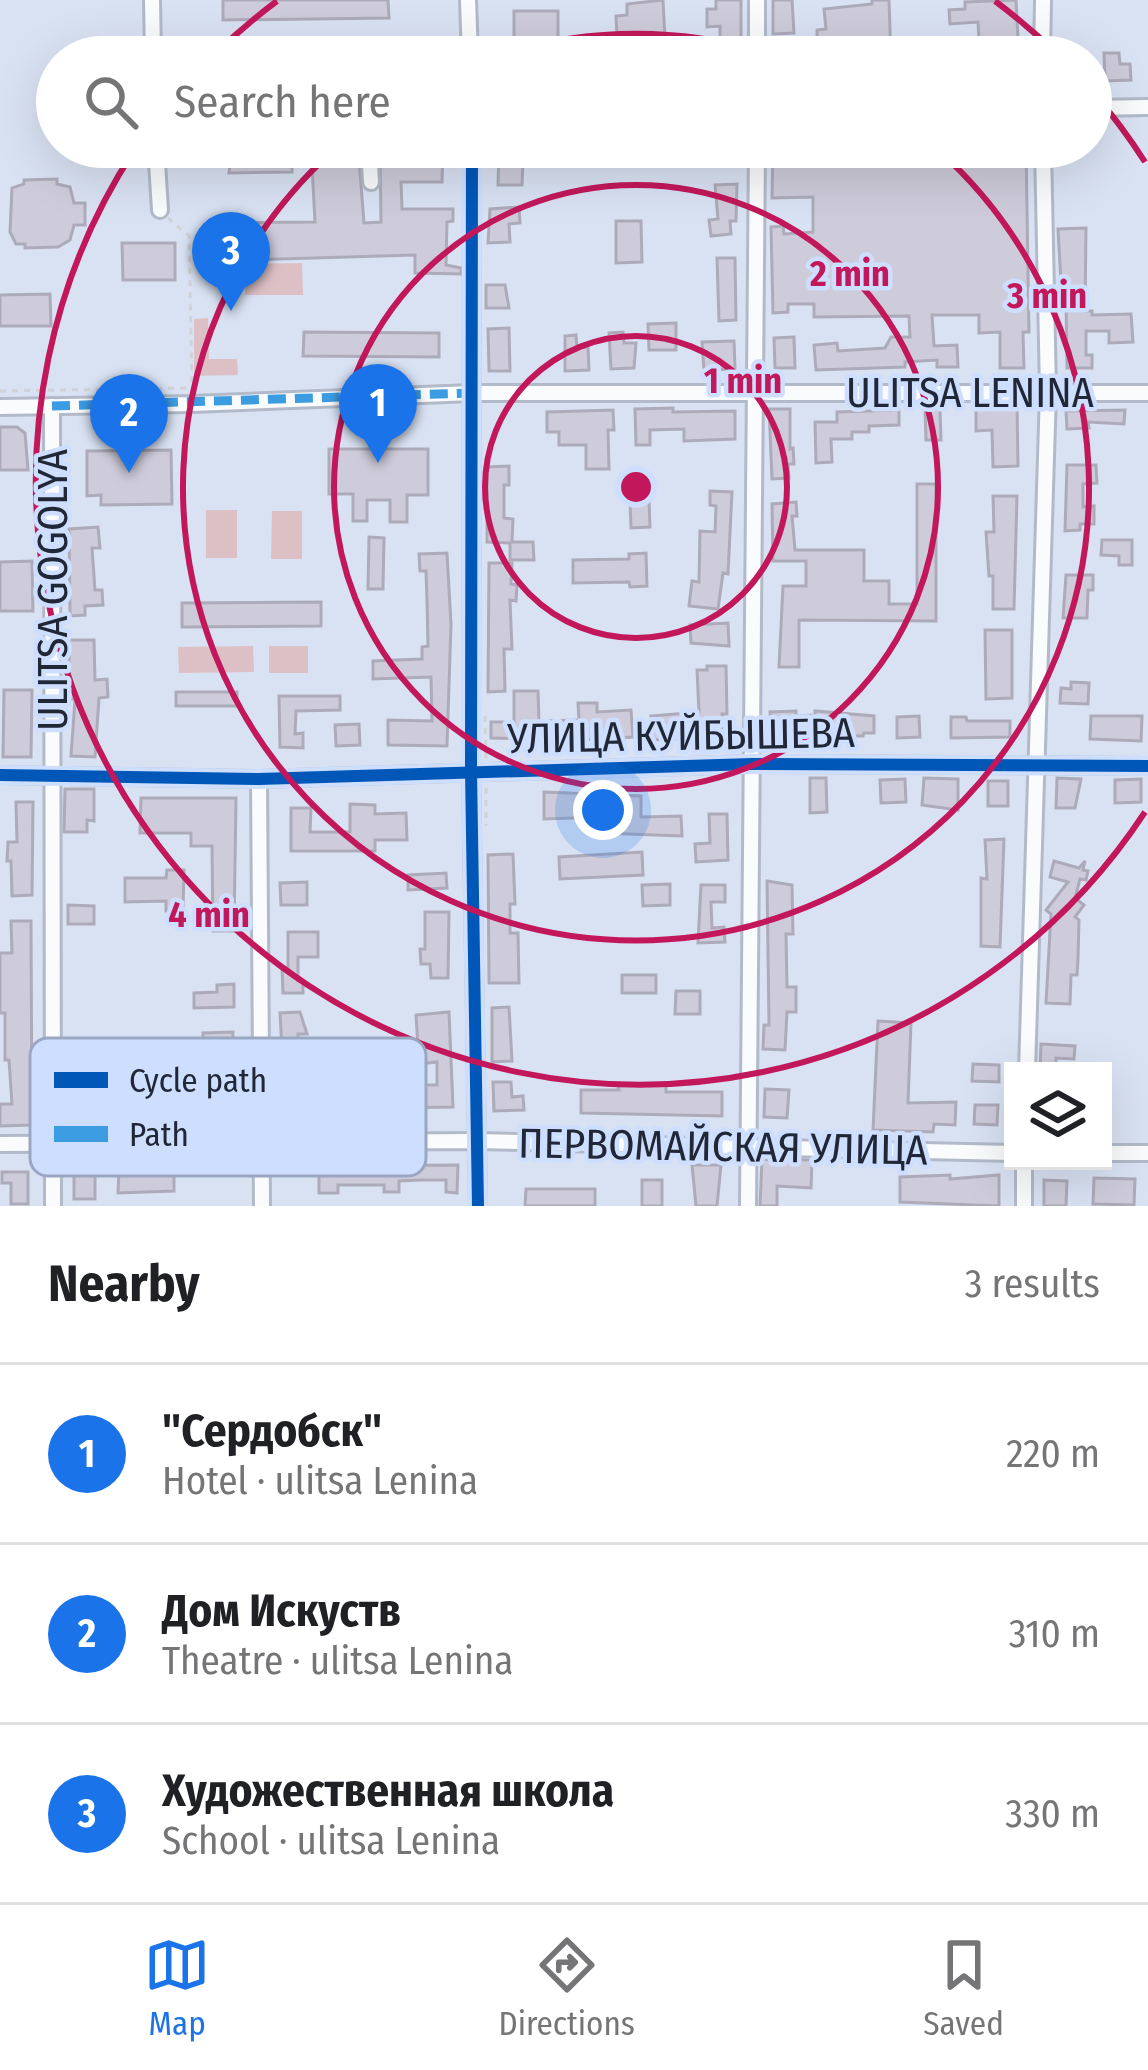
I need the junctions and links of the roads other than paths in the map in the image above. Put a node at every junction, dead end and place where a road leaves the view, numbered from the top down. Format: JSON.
{"nodes":[{"id":1,"x":152,"y":0,"type":"edge"},
{"id":2,"x":468,"y":0,"type":"edge"},
{"id":3,"x":758,"y":0,"type":"edge"},
{"id":4,"x":1043,"y":0,"type":"edge"},
{"id":5,"x":153,"y":36,"type":"edge"},
{"id":6,"x":469,"y":36,"type":"edge"},
{"id":7,"x":757,"y":36,"type":"edge"},
{"id":8,"x":1042,"y":36,"type":"edge"},
{"id":9,"x":1148,"y":107,"type":"edge"},
{"id":10,"x":1112,"y":108,"type":"edge"},
{"id":11,"x":157,"y":168,"type":"edge"},
{"id":12,"x":370,"y":168,"type":"edge"},
{"id":13,"x":472,"y":168,"type":"edge"},
{"id":14,"x":757,"y":168,"type":"edge"},
{"id":15,"x":1043,"y":168,"type":"edge"},
{"id":16,"x":371,"y":182,"type":"dead end"},
{"id":17,"x":160,"y":210,"type":"road end"},
{"id":18,"x":755,"y":391,"type":"junction"},
{"id":19,"x":1048,"y":392,"type":"junction"},
{"id":20,"x":473,"y":393,"type":"junction"},
{"id":21,"x":1148,"y":393,"type":"edge"},
{"id":22,"x":52,"y":406,"type":"junction"},
{"id":23,"x":0,"y":407,"type":"edge"},
{"id":24,"x":752,"y":764,"type":"junction"},
{"id":25,"x":1034,"y":766,"type":"junction"},
{"id":26,"x":1148,"y":766,"type":"edge"},
{"id":27,"x":471,"y":771,"type":"junction"},
{"id":28,"x":0,"y":775,"type":"edge"},
{"id":29,"x":52,"y":775,"type":"junction"},
{"id":30,"x":259,"y":779,"type":"junction"},
{"id":31,"x":52,"y":1038,"type":"edge"},
{"id":32,"x":260,"y":1038,"type":"edge"},
{"id":33,"x":1027,"y":1062,"type":"edge"},
{"id":34,"x":426,"y":1141,"type":"edge"},
{"id":35,"x":476,"y":1141,"type":"junction"},
{"id":36,"x":30,"y":1143,"type":"edge"},
{"id":37,"x":0,"y":1144,"type":"edge"},
{"id":38,"x":749,"y":1145,"type":"junction"},
{"id":39,"x":1004,"y":1153,"type":"edge"},
{"id":40,"x":1112,"y":1153,"type":"edge"},
{"id":41,"x":1148,"y":1153,"type":"edge"},
{"id":42,"x":1024,"y":1170,"type":"edge"},
{"id":43,"x":262,"y":1176,"type":"edge"},
{"id":44,"x":262,"y":1206,"type":"edge"},
{"id":45,"x":478,"y":1206,"type":"edge"},
{"id":46,"x":748,"y":1206,"type":"edge"},
{"id":47,"x":1024,"y":1206,"type":"edge"}],
"edges":[{"from":1,"to":5,"type":"street"},
{"from":2,"to":6,"type":"street"},
{"from":3,"to":7,"type":"street"},
{"from":4,"to":8,"type":"street"},
{"from":9,"to":10,"type":"street"},
{"from":11,"to":17,"type":"street"},
{"from":12,"to":16,"type":"street"},
{"from":13,"to":20,"type":"street"},
{"from":14,"to":18,"type":"street"},
{"from":15,"to":19,"type":"street"},
{"from":18,"to":19,"type":"street","name":"ULITSA LENINA"},
{"from":18,"to":20,"type":"street","name":"ULITSA LENINA"},
{"from":18,"to":24,"type":"street"},
{"from":19,"to":21,"type":"street","name":"ULITSA LENINA"},
{"from":19,"to":25,"type":"street"},
{"from":20,"to":22,"type":"street","name":"ULITSA LENINA"},
{"from":20,"to":27,"type":"street"},
{"from":22,"to":23,"type":"street","name":"ULITSA LENINA"},
{"from":22,"to":29,"type":"street","name":"ULITSA GOGOLYA"},
{"from":24,"to":25,"type":"street","name":"УЛИЦА КУЙБЫШЕВА"},
{"from":24,"to":27,"type":"street","name":"УЛИЦА КУЙБЫШЕВА"},
{"from":24,"to":38,"type":"street"},
{"from":25,"to":26,"type":"street","name":"УЛИЦА КУЙБЫШЕВА"},
{"from":25,"to":33,"type":"street"},
{"from":27,"to":30,"type":"street","name":"УЛИЦА КУЙБЫШЕВА"},
{"from":27,"to":35,"type":"street"},
{"from":28,"to":29,"type":"street","name":"УЛИЦА КУЙБЫШЕВА"},
{"from":29,"to":30,"type":"street","name":"УЛИЦА КУЙБЫШЕВА"},
{"from":29,"to":31,"type":"street","name":"ULITSA GOGOLYA"},
{"from":30,"to":32,"type":"street"},
{"from":34,"to":35,"type":"street","name":"ПЕРВОМАЙСКАЯ УЛИЦА"},
{"from":35,"to":38,"type":"street","name":"ПЕРВОМАЙСКАЯ УЛИЦА"},
{"from":35,"to":45,"type":"street"},
{"from":36,"to":37,"type":"street","name":"ПЕРВОМАЙСКАЯ УЛИЦА"},
{"from":38,"to":39,"type":"street","name":"ПЕРВОМАЙСКАЯ УЛИЦА"},
{"from":38,"to":46,"type":"street"},
{"from":40,"to":41,"type":"street"},
{"from":42,"to":47,"type":"street"},
{"from":43,"to":44,"type":"street"}]}
